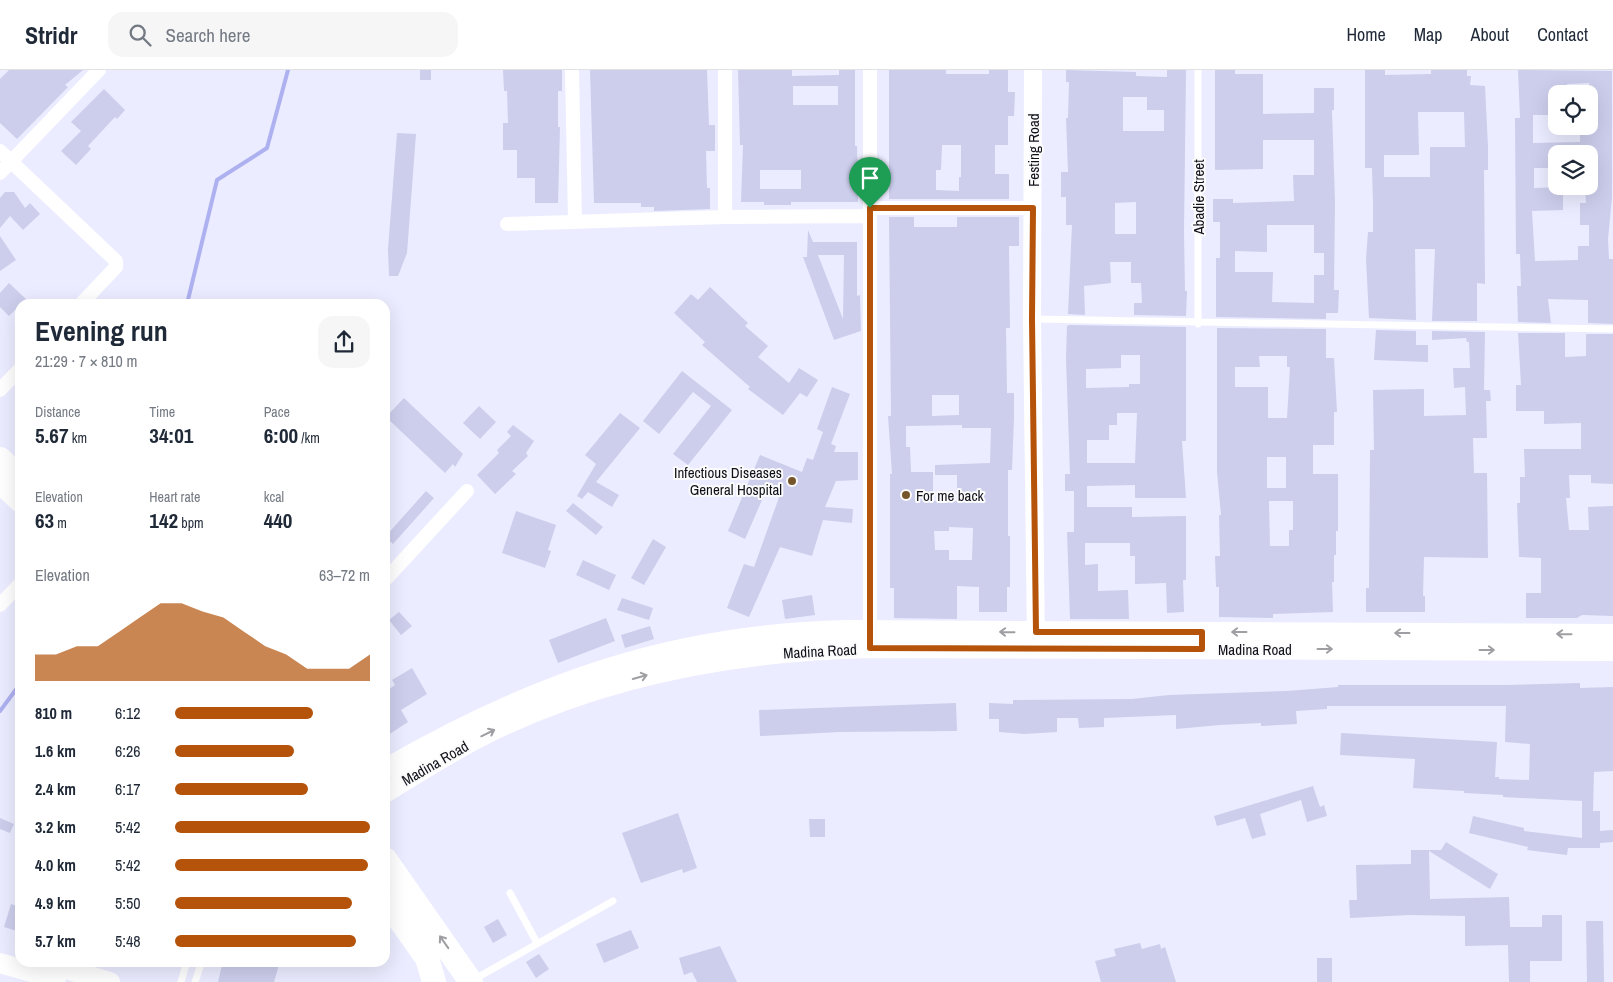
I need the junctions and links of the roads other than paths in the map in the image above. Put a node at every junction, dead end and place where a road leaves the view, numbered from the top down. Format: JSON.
{"nodes":[{"id":1,"x":99,"y":70,"type":"edge"},
{"id":2,"x":572,"y":70,"type":"edge"},
{"id":3,"x":725,"y":70,"type":"edge"},
{"id":4,"x":870,"y":70,"type":"edge"},
{"id":5,"x":1033,"y":70,"type":"edge"},
{"id":6,"x":1198,"y":70,"type":"edge"},
{"id":7,"x":0,"y":151,"type":"edge"},
{"id":8,"x":11,"y":161,"type":"junction"},
{"id":9,"x":0,"y":173,"type":"edge"},
{"id":10,"x":1033,"y":208,"type":"junction"},
{"id":11,"x":870,"y":212,"type":"junction"},
{"id":12,"x":725,"y":217,"type":"junction"},
{"id":13,"x":575,"y":221,"type":"junction"},
{"id":14,"x":507,"y":224,"type":"dead end"},
{"id":15,"x":86,"y":299,"type":"edge"},
{"id":16,"x":1032,"y":319,"type":"junction"},
{"id":17,"x":1198,"y":324,"type":"junction"},
{"id":18,"x":1613,"y":329,"type":"edge"},
{"id":19,"x":15,"y":374,"type":"edge"},
{"id":20,"x":0,"y":390,"type":"edge"},
{"id":21,"x":0,"y":459,"type":"edge"},
{"id":22,"x":15,"y":473,"type":"edge"},
{"id":23,"x":0,"y":481,"type":"edge"},
{"id":24,"x":467,"y":491,"type":"dead end"},
{"id":25,"x":15,"y":495,"type":"edge"},
{"id":26,"x":390,"y":575,"type":"edge"},
{"id":27,"x":15,"y":589,"type":"edge"},
{"id":28,"x":0,"y":605,"type":"edge"},
{"id":29,"x":1613,"y":634,"type":"edge"},
{"id":30,"x":870,"y":640,"type":"junction"},
{"id":31,"x":1036,"y":641,"type":"junction"},
{"id":32,"x":1202,"y":641,"type":"junction"},
{"id":33,"x":1613,"y":651,"type":"edge"},
{"id":34,"x":390,"y":767,"type":"edge"},
{"id":35,"x":390,"y":790,"type":"edge"},
{"id":36,"x":390,"y":866,"type":"edge"},
{"id":37,"x":510,"y":893,"type":"dead end"},
{"id":38,"x":613,"y":901,"type":"dead end"},
{"id":39,"x":390,"y":905,"type":"edge"},
{"id":40,"x":537,"y":943,"type":"junction"},
{"id":41,"x":0,"y":949,"type":"edge"},
{"id":42,"x":15,"y":954,"type":"edge"},
{"id":43,"x":0,"y":963,"type":"edge"},
{"id":44,"x":15,"y":965,"type":"edge"},
{"id":45,"x":35,"y":967,"type":"edge"},
{"id":46,"x":58,"y":967,"type":"edge"},
{"id":47,"x":185,"y":967,"type":"edge"},
{"id":48,"x":200,"y":967,"type":"edge"},
{"id":49,"x":70,"y":971,"type":"edge"},
{"id":50,"x":110,"y":982,"type":"edge"},
{"id":51,"x":181,"y":982,"type":"edge"},
{"id":52,"x":195,"y":982,"type":"edge"},
{"id":53,"x":434,"y":982,"type":"edge"},
{"id":54,"x":471,"y":982,"type":"edge"}],
"edges":[{"from":1,"to":8,"type":"street"},
{"from":2,"to":13,"type":"street"},
{"from":3,"to":12,"type":"street"},
{"from":4,"to":11,"type":"street"},
{"from":5,"to":10,"type":"street","name":"Festing Road"},
{"from":6,"to":17,"type":"lane","name":"Abadie Street"},
{"from":7,"to":8,"type":"street"},
{"from":8,"to":9,"type":"street"},
{"from":8,"to":15,"type":"street"},
{"from":10,"to":11,"type":"street"},
{"from":10,"to":16,"type":"street","name":"Festing Road"},
{"from":11,"to":12,"type":"street"},
{"from":11,"to":30,"type":"street"},
{"from":12,"to":13,"type":"street"},
{"from":13,"to":14,"type":"street"},
{"from":16,"to":17,"type":"lane"},
{"from":16,"to":31,"type":"street","name":"Festing Road"},
{"from":17,"to":18,"type":"lane"},
{"from":19,"to":20,"type":"street"},
{"from":21,"to":22,"type":"highway"},
{"from":23,"to":25,"type":"highway"},
{"from":24,"to":26,"type":"street"},
{"from":27,"to":28,"type":"street"},
{"from":29,"to":32,"type":"main road","name":"Madina Road","one_way":true},
{"from":30,"to":31,"type":"main road","name":"Madina Road"},
{"from":30,"to":34,"type":"main road","name":"Madina Road"},
{"from":35,"to":30,"type":"main road","name":"Madina Road","one_way":true},
{"from":31,"to":32,"type":"main road","name":"Madina Road"},
{"from":32,"to":33,"type":"main road","name":"Madina Road","one_way":true},
{"from":54,"to":36,"type":"highway","one_way":true},
{"from":37,"to":40,"type":"lane"},
{"from":38,"to":40,"type":"lane"},
{"from":39,"to":53,"type":"highway"},
{"from":40,"to":54,"type":"lane"},
{"from":41,"to":42,"type":"main road"},
{"from":43,"to":44,"type":"main road"},
{"from":45,"to":49,"type":"main road"},
{"from":46,"to":49,"type":"main road"},
{"from":47,"to":51,"type":"lane"},
{"from":48,"to":52,"type":"lane"},
{"from":49,"to":50,"type":"main road"}]}
